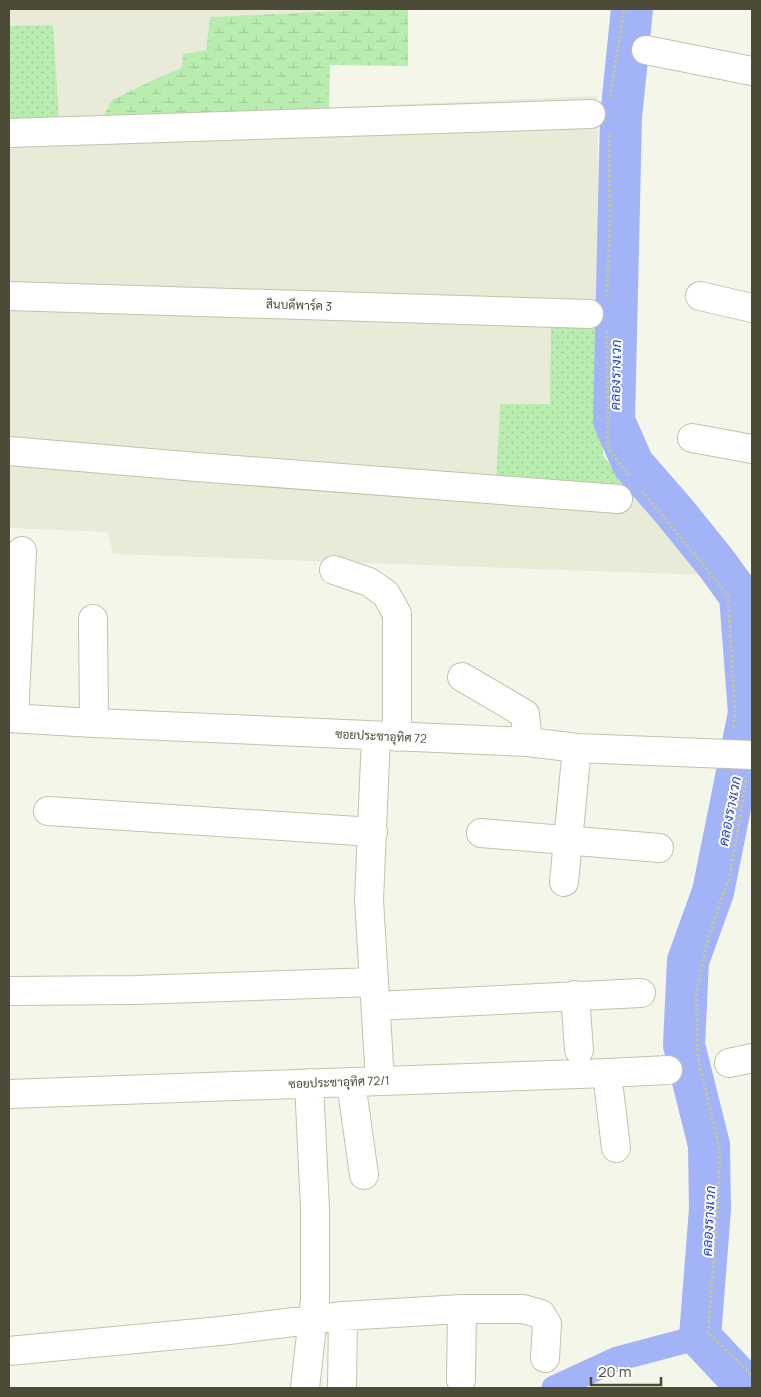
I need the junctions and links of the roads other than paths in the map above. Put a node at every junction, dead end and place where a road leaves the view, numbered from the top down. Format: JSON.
{"nodes":[{"id":1,"x":646,"y":50,"type":"dead end"},
{"id":2,"x":752,"y":71,"type":"edge"},
{"id":3,"x":603,"y":112,"type":"road end"},
{"id":4,"x":9,"y":133,"type":"edge"},
{"id":5,"x":9,"y":296,"type":"edge"},
{"id":6,"x":700,"y":296,"type":"dead end"},
{"id":7,"x":752,"y":308,"type":"edge"},
{"id":8,"x":601,"y":313,"type":"road end"},
{"id":9,"x":692,"y":438,"type":"dead end"},
{"id":10,"x":752,"y":449,"type":"edge"},
{"id":11,"x":9,"y":451,"type":"edge"},
{"id":12,"x":629,"y":488,"type":"road end"},
{"id":13,"x":22,"y":551,"type":"dead end"},
{"id":14,"x":334,"y":570,"type":"dead end"},
{"id":15,"x":93,"y":619,"type":"dead end"},
{"id":16,"x":462,"y":677,"type":"dead end"},
{"id":17,"x":12,"y":718,"type":"edge"},
{"id":18,"x":94,"y":723,"type":"junction"},
{"id":19,"x":387,"y":736,"type":"junction"},
{"id":20,"x":528,"y":742,"type":"junction"},
{"id":21,"x":577,"y":748,"type":"junction"},
{"id":22,"x":736,"y":754,"type":"edge"},
{"id":23,"x":48,"y":811,"type":"dead end"},
{"id":24,"x":373,"y":832,"type":"junction"},
{"id":25,"x":480,"y":833,"type":"dead end"},
{"id":26,"x":568,"y":840,"type":"junction"},
{"id":27,"x":659,"y":848,"type":"dead end"},
{"id":28,"x":564,"y":882,"type":"dead end"},
{"id":29,"x":9,"y":991,"type":"edge"},
{"id":30,"x":641,"y":993,"type":"dead end"},
{"id":31,"x":375,"y":994,"type":"junction"},
{"id":32,"x":575,"y":995,"type":"junction"},
{"id":33,"x":579,"y":1050,"type":"dead end"},
{"id":34,"x":668,"y":1070,"type":"dead end"},
{"id":35,"x":607,"y":1073,"type":"junction"},
{"id":36,"x":380,"y":1081,"type":"junction"},
{"id":37,"x":351,"y":1082,"type":"junction"},
{"id":38,"x":309,"y":1083,"type":"junction"},
{"id":39,"x":9,"y":1094,"type":"edge"},
{"id":40,"x":616,"y":1148,"type":"dead end"},
{"id":41,"x":364,"y":1175,"type":"dead end"},
{"id":42,"x":462,"y":1309,"type":"junction"},
{"id":43,"x":343,"y":1316,"type":"junction"},
{"id":44,"x":313,"y":1319,"type":"junction"},
{"id":45,"x":9,"y":1351,"type":"edge"},
{"id":46,"x":545,"y":1358,"type":"dead end"},
{"id":47,"x":461,"y":1380,"type":"dead end"},
{"id":48,"x":305,"y":1388,"type":"edge"},
{"id":49,"x":342,"y":1388,"type":"edge"}],
"edges":[{"from":1,"to":2,"type":"street"},
{"from":3,"to":4,"type":"street"},
{"from":5,"to":8,"type":"street","name":"สินบดีพาร์ค 3"},
{"from":6,"to":7,"type":"street"},
{"from":9,"to":10,"type":"street"},
{"from":11,"to":12,"type":"street"},
{"from":13,"to":17,"type":"street"},
{"from":14,"to":19,"type":"street"},
{"from":15,"to":18,"type":"street"},
{"from":16,"to":20,"type":"street"},
{"from":17,"to":18,"type":"street","name":"ซอยประชาอุทิศ 72"},
{"from":18,"to":19,"type":"street","name":"ซอยประชาอุทิศ 72"},
{"from":19,"to":20,"type":"street","name":"ซอยประชาอุทิศ 72"},
{"from":19,"to":24,"type":"street"},
{"from":20,"to":21,"type":"street","name":"ซอยประชาอุทิศ 72"},
{"from":21,"to":22,"type":"street","name":"ซอยประชาอุทิศ 72"},
{"from":21,"to":26,"type":"street"},
{"from":23,"to":24,"type":"street"},
{"from":24,"to":31,"type":"street"},
{"from":25,"to":26,"type":"street"},
{"from":26,"to":27,"type":"street"},
{"from":26,"to":28,"type":"street"},
{"from":29,"to":31,"type":"street"},
{"from":30,"to":32,"type":"street"},
{"from":31,"to":32,"type":"street"},
{"from":31,"to":36,"type":"street"},
{"from":32,"to":33,"type":"street"},
{"from":34,"to":35,"type":"street","name":"ซอยประชาอุทิศ 72/1"},
{"from":35,"to":36,"type":"street","name":"ซอยประชาอุทิศ 72/1"},
{"from":35,"to":40,"type":"street"},
{"from":36,"to":37,"type":"street","name":"ซอยประชาอุทิศ 72/1"},
{"from":37,"to":38,"type":"street","name":"ซอยประชาอุทิศ 72/1"},
{"from":37,"to":41,"type":"street"},
{"from":38,"to":39,"type":"street","name":"ซอยประชาอุทิศ 72/1"},
{"from":38,"to":44,"type":"street"},
{"from":42,"to":43,"type":"street"},
{"from":42,"to":46,"type":"street"},
{"from":42,"to":47,"type":"street"},
{"from":43,"to":44,"type":"street"},
{"from":43,"to":49,"type":"street"},
{"from":44,"to":45,"type":"street"},
{"from":44,"to":48,"type":"street"}]}
